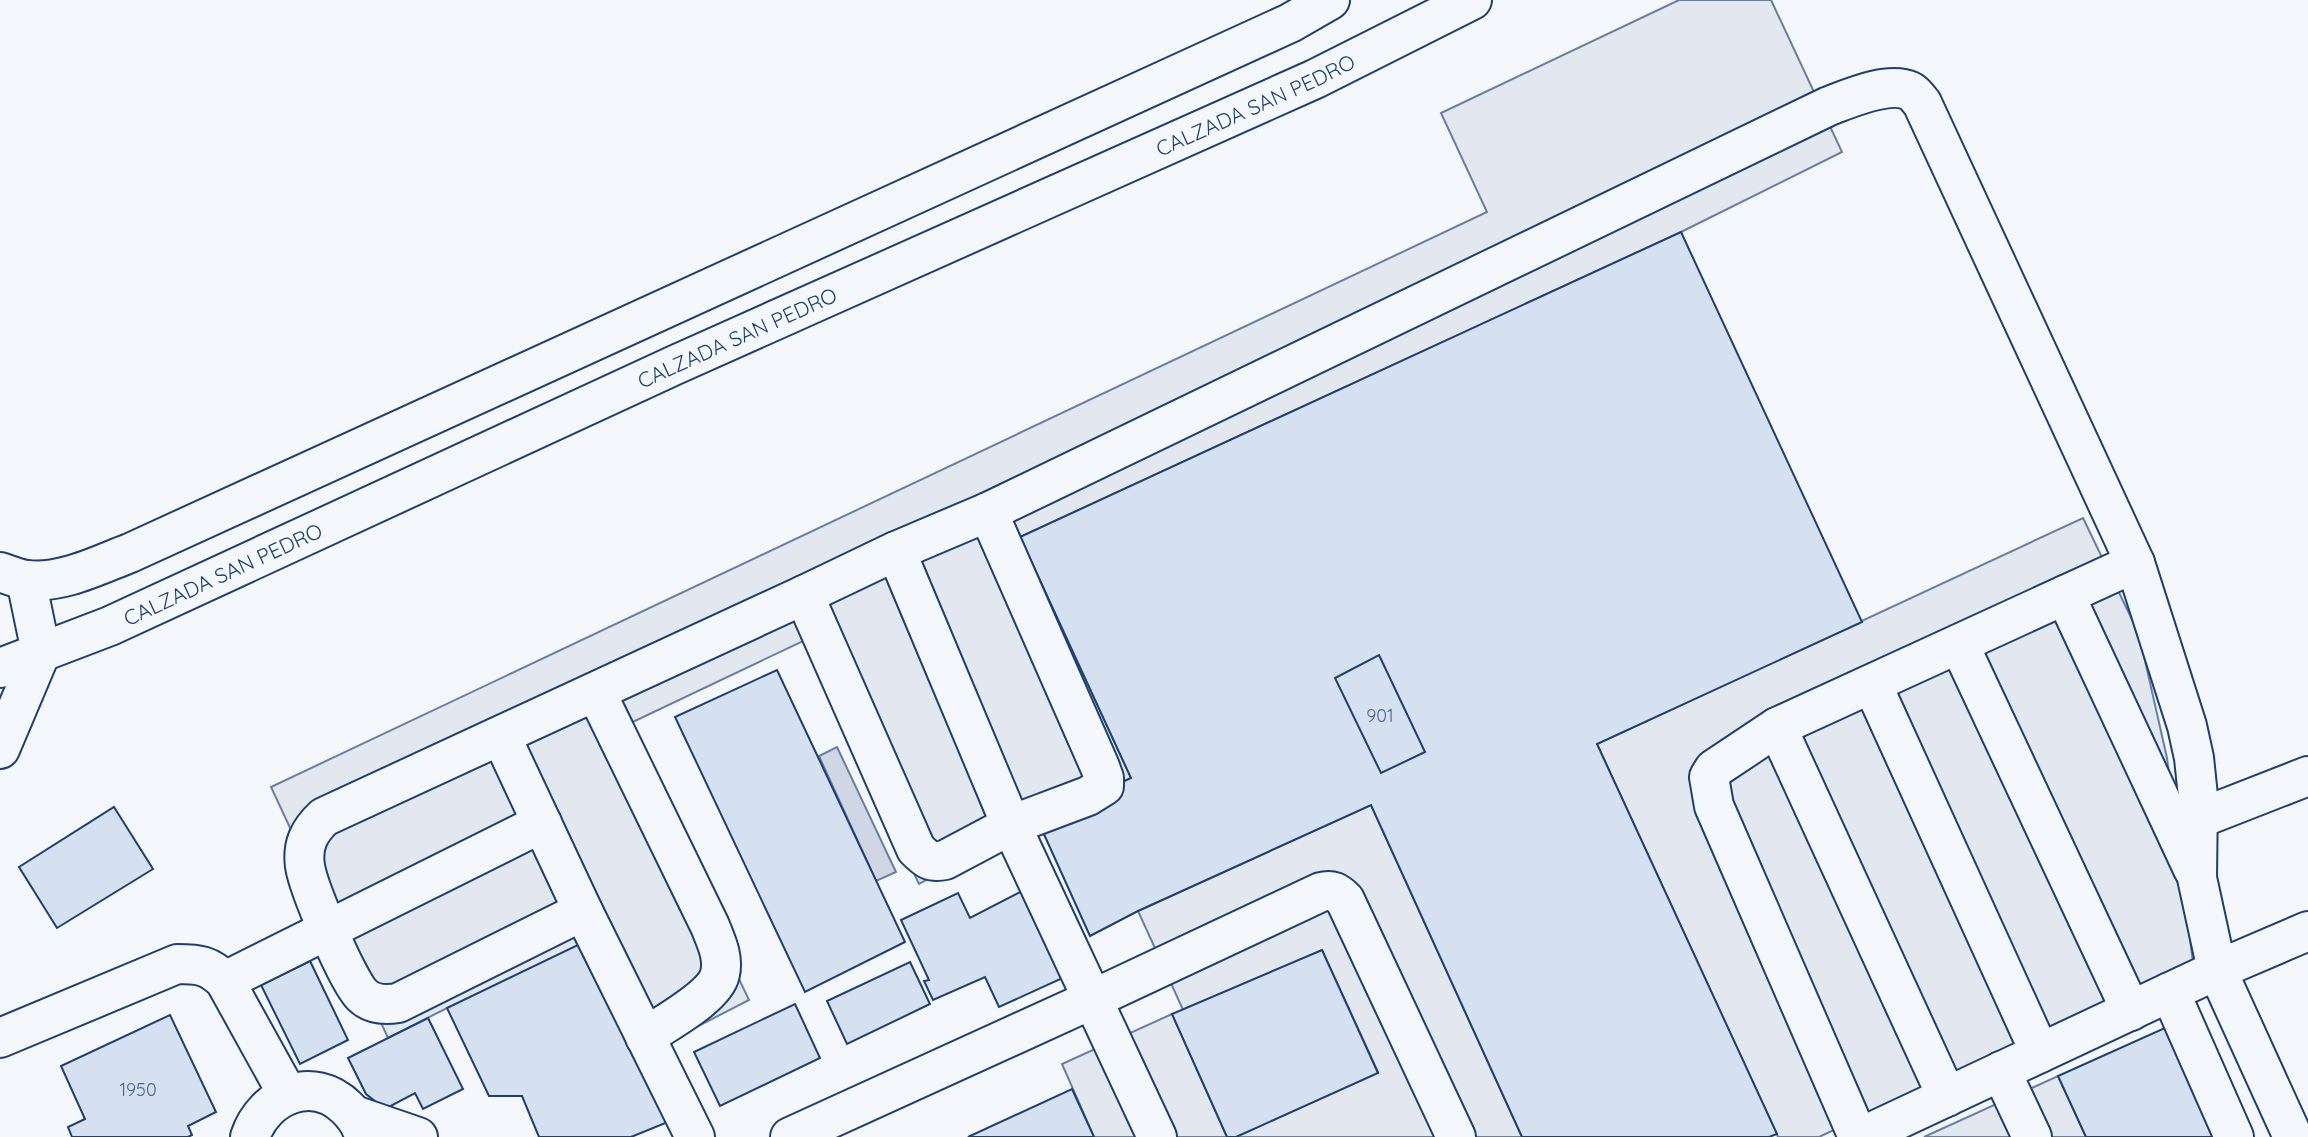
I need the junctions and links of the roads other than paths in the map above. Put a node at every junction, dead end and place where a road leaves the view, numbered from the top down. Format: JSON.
{"nodes":[{"id":1,"x":1330,"y":0,"type":"edge"},
{"id":2,"x":1472,"y":0,"type":"edge"},
{"id":3,"x":1290,"y":23,"type":"junction"},
{"id":4,"x":1315,"y":79,"type":"junction"},
{"id":5,"x":653,"y":312,"type":"junction"},
{"id":6,"x":675,"y":365,"type":"junction"},
{"id":7,"x":988,"y":512,"type":"junction"},
{"id":8,"x":896,"y":551,"type":"junction"},
{"id":9,"x":2135,"y":563,"type":"junction"},
{"id":10,"x":13,"y":576,"type":"edge"},
{"id":11,"x":804,"y":595,"type":"junction"},
{"id":12,"x":2065,"y":595,"type":"junction"},
{"id":13,"x":1959,"y":644,"type":"junction"},
{"id":14,"x":41,"y":652,"type":"junction"},
{"id":15,"x":0,"y":668,"type":"edge"},
{"id":16,"x":1872,"y":684,"type":"junction"},
{"id":17,"x":596,"y":692,"type":"junction"},
{"id":18,"x":1777,"y":727,"type":"junction"},
{"id":19,"x":501,"y":736,"type":"junction"},
{"id":20,"x":0,"y":749,"type":"edge"},
{"id":21,"x":2308,"y":776,"type":"edge"},
{"id":22,"x":2198,"y":819,"type":"junction"},
{"id":23,"x":542,"y":824,"type":"junction"},
{"id":24,"x":1011,"y":825,"type":"junction"},
{"id":25,"x":2197,"y":878,"type":"junction"},
{"id":26,"x":583,"y":911,"type":"junction"},
{"id":27,"x":328,"y":930,"type":"junction"},
{"id":28,"x":2308,"y":932,"type":"edge"},
{"id":29,"x":2217,"y":970,"type":"junction"},
{"id":30,"x":225,"y":981,"type":"junction"},
{"id":31,"x":2170,"y":992,"type":"junction"},
{"id":32,"x":1093,"y":999,"type":"junction"},
{"id":33,"x":2131,"y":1011,"type":"junction"},
{"id":34,"x":645,"y":1037,"type":"junction"},
{"id":35,"x":0,"y":1038,"type":"edge"},
{"id":36,"x":2040,"y":1054,"type":"junction"},
{"id":37,"x":2001,"y":1072,"type":"junction"},
{"id":38,"x":288,"y":1094,"type":"junction"},
{"id":39,"x":1930,"y":1115,"type":"edge"},
{"id":40,"x":359,"y":1126,"type":"edge"},
{"id":41,"x":799,"y":1135,"type":"edge"},
{"id":42,"x":249,"y":1136,"type":"edge"},
{"id":43,"x":418,"y":1137,"type":"edge"},
{"id":44,"x":695,"y":1137,"type":"edge"},
{"id":45,"x":1157,"y":1137,"type":"edge"},
{"id":46,"x":1456,"y":1137,"type":"edge"},
{"id":47,"x":1859,"y":1137,"type":"edge"},
{"id":48,"x":2032,"y":1137,"type":"edge"},
{"id":49,"x":2234,"y":1137,"type":"edge"},
{"id":50,"x":2293,"y":1137,"type":"edge"}],
"edges":[{"from":1,"to":3,"type":"street"},
{"from":2,"to":4,"type":"street","name":"CALZADA SAN PEDRO"},
{"from":3,"to":4,"type":"street"},
{"from":3,"to":5,"type":"street"},
{"from":4,"to":6,"type":"street","name":"CALZADA SAN PEDRO"},
{"from":5,"to":6,"type":"street"},
{"from":5,"to":10,"type":"street"},
{"from":6,"to":14,"type":"street","name":"CALZADA SAN PEDRO"},
{"from":7,"to":8,"type":"street"},
{"from":7,"to":9,"type":"street"},
{"from":7,"to":24,"type":"street"},
{"from":8,"to":11,"type":"street"},
{"from":8,"to":24,"type":"street"},
{"from":9,"to":12,"type":"street"},
{"from":9,"to":22,"type":"street"},
{"from":10,"to":14,"type":"street"},
{"from":11,"to":17,"type":"street"},
{"from":11,"to":24,"type":"street"},
{"from":12,"to":13,"type":"street"},
{"from":12,"to":25,"type":"street"},
{"from":13,"to":16,"type":"street"},
{"from":13,"to":33,"type":"street"},
{"from":14,"to":15,"type":"street","name":"CALZADA SAN PEDRO"},
{"from":14,"to":20,"type":"street"},
{"from":16,"to":18,"type":"street"},
{"from":16,"to":36,"type":"street"},
{"from":17,"to":19,"type":"street"},
{"from":17,"to":34,"type":"street"},
{"from":18,"to":39,"type":"street"},
{"from":18,"to":47,"type":"street"},
{"from":19,"to":23,"type":"street"},
{"from":19,"to":27,"type":"street"},
{"from":21,"to":22,"type":"street"},
{"from":22,"to":25,"type":"street"},
{"from":23,"to":26,"type":"street"},
{"from":23,"to":27,"type":"street"},
{"from":24,"to":32,"type":"street"},
{"from":25,"to":29,"type":"street"},
{"from":26,"to":27,"type":"street"},
{"from":26,"to":34,"type":"street"},
{"from":27,"to":30,"type":"street"},
{"from":28,"to":29,"type":"street"},
{"from":29,"to":31,"type":"street"},
{"from":29,"to":50,"type":"street"},
{"from":30,"to":35,"type":"street"},
{"from":30,"to":38,"type":"street"},
{"from":31,"to":33,"type":"street"},
{"from":31,"to":49,"type":"street"},
{"from":32,"to":41,"type":"street"},
{"from":32,"to":45,"type":"street"},
{"from":32,"to":46,"type":"street"},
{"from":33,"to":36,"type":"street"},
{"from":34,"to":44,"type":"street"},
{"from":36,"to":37,"type":"street"},
{"from":37,"to":39,"type":"street"},
{"from":37,"to":48,"type":"street"},
{"from":38,"to":40,"type":"street"},
{"from":38,"to":42,"type":"street"},
{"from":39,"to":47,"type":"street"},
{"from":40,"to":43,"type":"street"}]}
